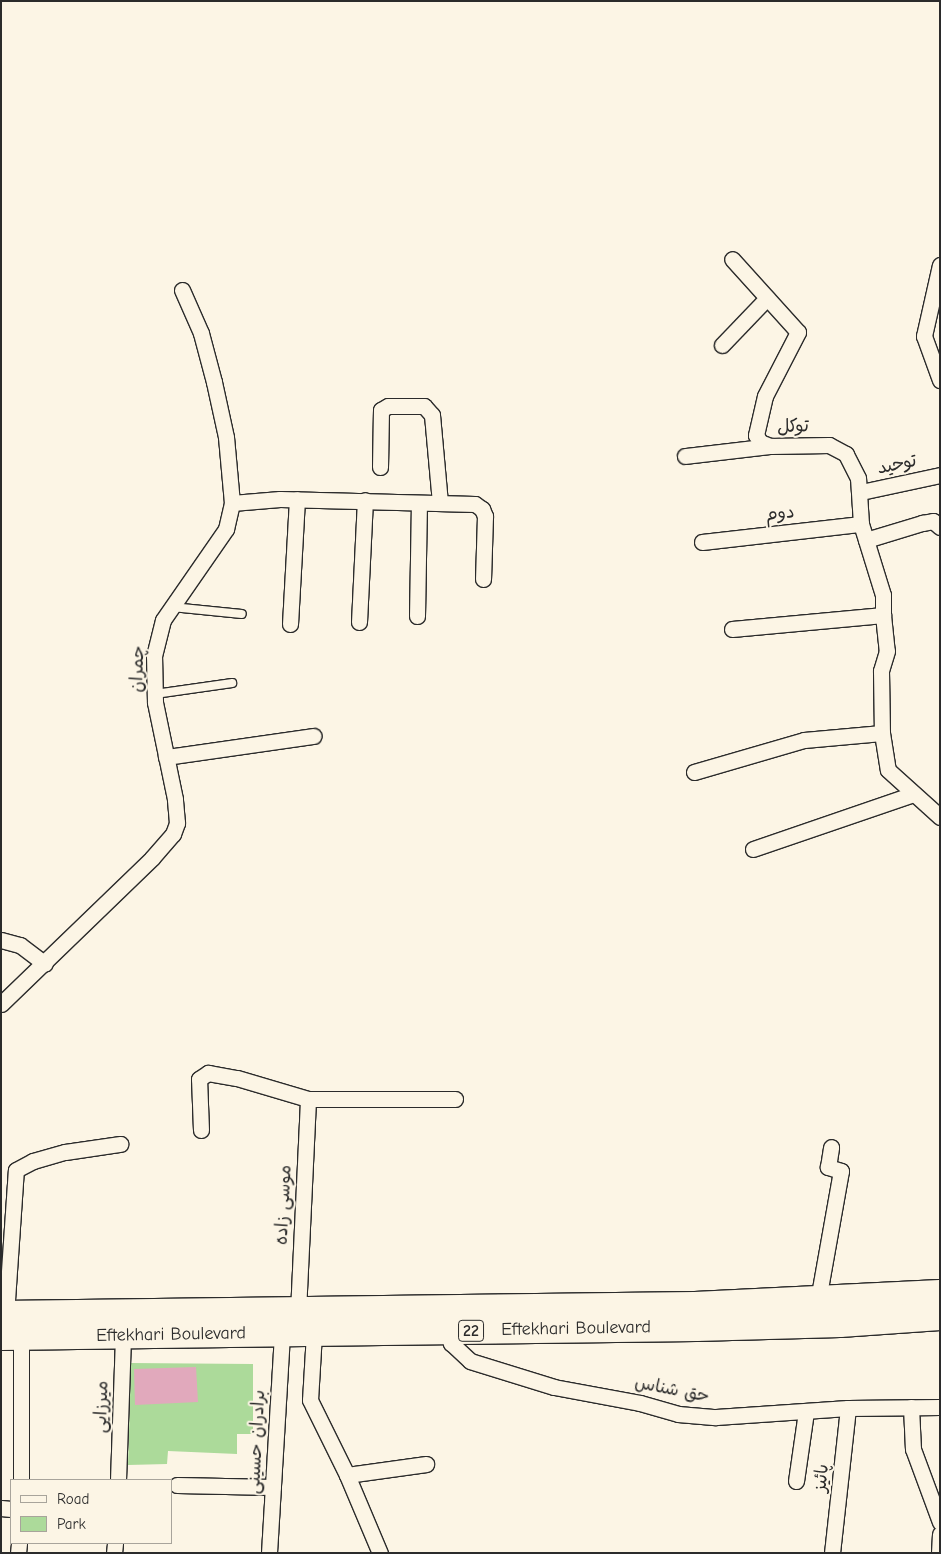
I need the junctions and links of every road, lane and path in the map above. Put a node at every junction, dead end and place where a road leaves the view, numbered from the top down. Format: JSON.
{"nodes":[{"id":1,"x":732,"y":259,"type":"dead end"},
{"id":2,"x":940,"y":265,"type":"edge"},
{"id":3,"x":182,"y":290,"type":"dead end"},
{"id":4,"x":767,"y":298,"type":"junction"},
{"id":5,"x":722,"y":345,"type":"dead end"},
{"id":6,"x":940,"y":380,"type":"edge"},
{"id":7,"x":770,"y":446,"type":"junction"},
{"id":8,"x":685,"y":456,"type":"dead end"},
{"id":9,"x":380,"y":467,"type":"dead end"},
{"id":10,"x":940,"y":475,"type":"edge"},
{"id":11,"x":861,"y":492,"type":"junction"},
{"id":12,"x":297,"y":499,"type":"junction"},
{"id":13,"x":364,"y":500,"type":"junction"},
{"id":14,"x":232,"y":503,"type":"junction"},
{"id":15,"x":440,"y":503,"type":"junction"},
{"id":16,"x":419,"y":504,"type":"junction"},
{"id":17,"x":861,"y":524,"type":"junction"},
{"id":18,"x":940,"y":527,"type":"edge"},
{"id":19,"x":866,"y":540,"type":"junction"},
{"id":20,"x":702,"y":542,"type":"dead end"},
{"id":21,"x":483,"y":579,"type":"dead end"},
{"id":22,"x":172,"y":606,"type":"junction"},
{"id":23,"x":242,"y":614,"type":"dead end"},
{"id":24,"x":883,"y":615,"type":"junction"},
{"id":25,"x":416,"y":616,"type":"dead end"},
{"id":26,"x":359,"y":622,"type":"dead end"},
{"id":27,"x":290,"y":624,"type":"dead end"},
{"id":28,"x":732,"y":629,"type":"dead end"},
{"id":29,"x":232,"y":683,"type":"dead end"},
{"id":30,"x":155,"y":694,"type":"junction"},
{"id":31,"x":882,"y":733,"type":"junction"},
{"id":32,"x":314,"y":736,"type":"dead end"},
{"id":33,"x":166,"y":757,"type":"junction"},
{"id":34,"x":694,"y":772,"type":"dead end"},
{"id":35,"x":914,"y":794,"type":"junction"},
{"id":36,"x":940,"y":818,"type":"edge"},
{"id":37,"x":753,"y":849,"type":"dead end"},
{"id":38,"x":1,"y":940,"type":"edge"},
{"id":39,"x":45,"y":964,"type":"junction"},
{"id":40,"x":1,"y":1004,"type":"edge"},
{"id":41,"x":455,"y":1099,"type":"dead end"},
{"id":42,"x":308,"y":1100,"type":"junction"},
{"id":43,"x":201,"y":1130,"type":"dead end"},
{"id":44,"x":120,"y":1144,"type":"dead end"},
{"id":45,"x":831,"y":1147,"type":"dead end"},
{"id":46,"x":940,"y":1294,"type":"edge"},
{"id":47,"x":818,"y":1300,"type":"junction"},
{"id":48,"x":298,"y":1312,"type":"junction"},
{"id":49,"x":940,"y":1316,"type":"edge"},
{"id":50,"x":7,"y":1326,"type":"edge"},
{"id":51,"x":447,"y":1331,"type":"junction"},
{"id":52,"x":314,"y":1333,"type":"junction"},
{"id":53,"x":282,"y":1334,"type":"junction"},
{"id":54,"x":123,"y":1335,"type":"junction"},
{"id":55,"x":911,"y":1407,"type":"junction"},
{"id":56,"x":940,"y":1407,"type":"edge"},
{"id":57,"x":848,"y":1408,"type":"junction"},
{"id":58,"x":806,"y":1412,"type":"junction"},
{"id":59,"x":426,"y":1464,"type":"dead end"},
{"id":60,"x":347,"y":1474,"type":"junction"},
{"id":61,"x":21,"y":1479,"type":"edge"},
{"id":62,"x":118,"y":1479,"type":"edge"},
{"id":63,"x":796,"y":1481,"type":"dead end"},
{"id":64,"x":177,"y":1485,"type":"dead end"},
{"id":65,"x":273,"y":1487,"type":"junction"},
{"id":66,"x":934,"y":1491,"type":"edge"},
{"id":67,"x":940,"y":1522,"type":"edge"},
{"id":68,"x":940,"y":1536,"type":"edge"},
{"id":69,"x":268,"y":1553,"type":"edge"},
{"id":70,"x":380,"y":1553,"type":"edge"},
{"id":71,"x":832,"y":1553,"type":"edge"},
{"id":72,"x":939,"y":1553,"type":"edge"}],
"edges":[{"from":1,"to":4,"type":"street","name":"توکل"},
{"from":2,"to":6,"type":"street"},
{"from":3,"to":14,"type":"street","name":"چمران"},
{"from":4,"to":5,"type":"street"},
{"from":4,"to":7,"type":"street","name":"توکل"},
{"from":7,"to":8,"type":"street"},
{"from":7,"to":11,"type":"street","name":"توکل"},
{"from":9,"to":15,"type":"street"},
{"from":10,"to":11,"type":"street","name":"توحید"},
{"from":11,"to":17,"type":"street","name":"توکل"},
{"from":12,"to":13,"type":"street"},
{"from":12,"to":14,"type":"street"},
{"from":12,"to":27,"type":"street"},
{"from":13,"to":16,"type":"street"},
{"from":13,"to":26,"type":"street"},
{"from":14,"to":22,"type":"street","name":"چمران"},
{"from":15,"to":16,"type":"street"},
{"from":15,"to":21,"type":"street"},
{"from":16,"to":25,"type":"street"},
{"from":17,"to":19,"type":"street","name":"توکل"},
{"from":17,"to":20,"type":"street","name":"دوم"},
{"from":18,"to":19,"type":"street"},
{"from":19,"to":24,"type":"street","name":"توکل"},
{"from":22,"to":23,"type":"lane"},
{"from":22,"to":30,"type":"street","name":"چمران"},
{"from":24,"to":28,"type":"street"},
{"from":24,"to":31,"type":"street","name":"توکل"},
{"from":29,"to":30,"type":"lane"},
{"from":30,"to":33,"type":"street","name":"چمران"},
{"from":31,"to":34,"type":"street"},
{"from":31,"to":35,"type":"street","name":"توکل"},
{"from":32,"to":33,"type":"street"},
{"from":33,"to":39,"type":"street","name":"چمران"},
{"from":35,"to":36,"type":"street","name":"توکل"},
{"from":35,"to":37,"type":"street"},
{"from":38,"to":39,"type":"street"},
{"from":39,"to":40,"type":"street","name":"چمران"},
{"from":41,"to":42,"type":"street"},
{"from":42,"to":43,"type":"street"},
{"from":42,"to":48,"type":"street","name":"موسی زاده"},
{"from":44,"to":50,"type":"street"},
{"from":45,"to":47,"type":"street"},
{"from":46,"to":47,"type":"highway","name":"Eftekhari Boulevard","number":"22"},
{"from":47,"to":48,"type":"highway","name":"Eftekhari Boulevard","number":"22"},
{"from":48,"to":50,"type":"highway","name":"Eftekhari Boulevard","number":"22"},
{"from":49,"to":51,"type":"highway","name":"Eftekhari Boulevard","number":"22"},
{"from":50,"to":54,"type":"highway","name":"Eftekhari Boulevard","number":"22"},
{"from":50,"to":61,"type":"street"},
{"from":51,"to":52,"type":"highway","name":"Eftekhari Boulevard","number":"22"},
{"from":51,"to":58,"type":"street","name":"حق شناس"},
{"from":52,"to":53,"type":"highway","name":"Eftekhari Boulevard","number":"22"},
{"from":52,"to":60,"type":"street"},
{"from":53,"to":54,"type":"highway","name":"Eftekhari Boulevard","number":"22"},
{"from":53,"to":65,"type":"street","name":"برادران حسینی"},
{"from":54,"to":62,"type":"street","name":"میرزایی"},
{"from":55,"to":56,"type":"street","name":"حق شناس"},
{"from":55,"to":57,"type":"street","name":"حق شناس"},
{"from":55,"to":66,"type":"street"},
{"from":57,"to":58,"type":"street","name":"حق شناس"},
{"from":57,"to":71,"type":"street","name":"پائیز"},
{"from":58,"to":63,"type":"street"},
{"from":59,"to":60,"type":"street"},
{"from":60,"to":70,"type":"street"},
{"from":64,"to":65,"type":"street"},
{"from":65,"to":69,"type":"street","name":"برادران حسینی"},
{"from":66,"to":67,"type":"street"},
{"from":68,"to":72,"type":"street"}]}
